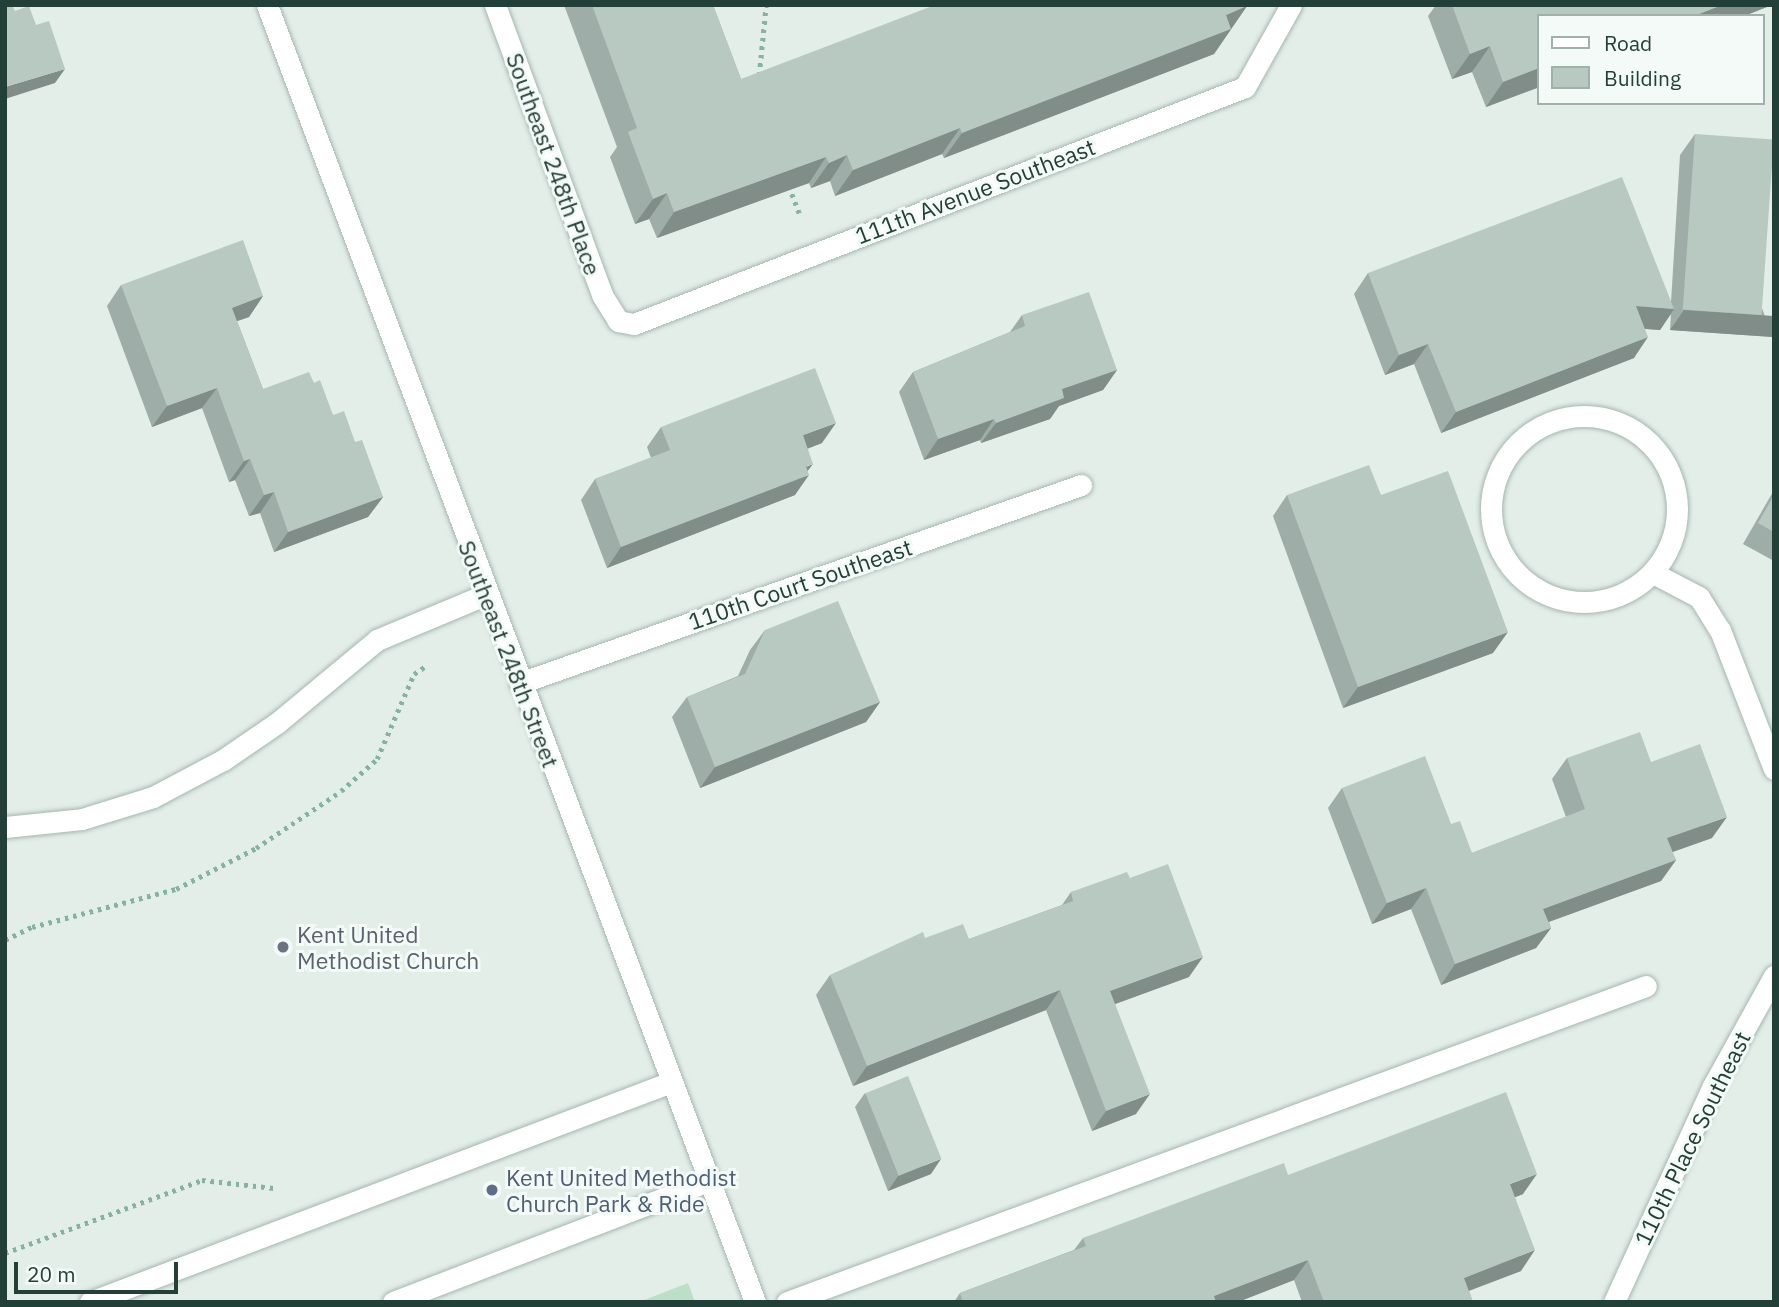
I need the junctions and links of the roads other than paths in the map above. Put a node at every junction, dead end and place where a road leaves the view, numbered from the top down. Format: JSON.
{"nodes":[{"id":1,"x":267,"y":5,"type":"edge"},
{"id":2,"x":495,"y":5,"type":"edge"},
{"id":3,"x":1292,"y":5,"type":"edge"},
{"id":4,"x":618,"y":321,"type":"joint"},
{"id":5,"x":1081,"y":485,"type":"dead end"},
{"id":6,"x":1653,"y":573,"type":"junction"},
{"id":7,"x":487,"y":594,"type":"junction"},
{"id":8,"x":520,"y":683,"type":"junction"},
{"id":9,"x":1774,"y":769,"type":"edge"},
{"id":10,"x":5,"y":827,"type":"edge"},
{"id":11,"x":1774,"y":976,"type":"edge"},
{"id":12,"x":1646,"y":986,"type":"dead end"},
{"id":13,"x":671,"y":1082,"type":"junction"},
{"id":14,"x":708,"y":1181,"type":"junction"},
{"id":15,"x":90,"y":1302,"type":"edge"},
{"id":16,"x":393,"y":1302,"type":"edge"},
{"id":17,"x":755,"y":1302,"type":"edge"},
{"id":18,"x":787,"y":1302,"type":"edge"},
{"id":19,"x":1615,"y":1302,"type":"edge"}],
"edges":[{"from":1,"to":7,"type":"street","name":"Southeast 248th Street"},
{"from":2,"to":4,"type":"street","name":"Southeast 248th Place"},
{"from":3,"to":4,"type":"street","name":"111th Avenue Southeast"},
{"from":5,"to":8,"type":"street","name":"110th Court Southeast"},
{"from":6,"to":6,"type":"street"},
{"from":6,"to":9,"type":"street"},
{"from":7,"to":8,"type":"street","name":"Southeast 248th Street"},
{"from":7,"to":10,"type":"street"},
{"from":8,"to":13,"type":"street","name":"Southeast 248th Street"},
{"from":11,"to":19,"type":"street","name":"110th Place Southeast"},
{"from":12,"to":18,"type":"street"},
{"from":13,"to":14,"type":"street","name":"Southeast 248th Street"},
{"from":13,"to":15,"type":"street"},
{"from":14,"to":16,"type":"street"},
{"from":14,"to":17,"type":"street","name":"Southeast 248th Street"}]}
